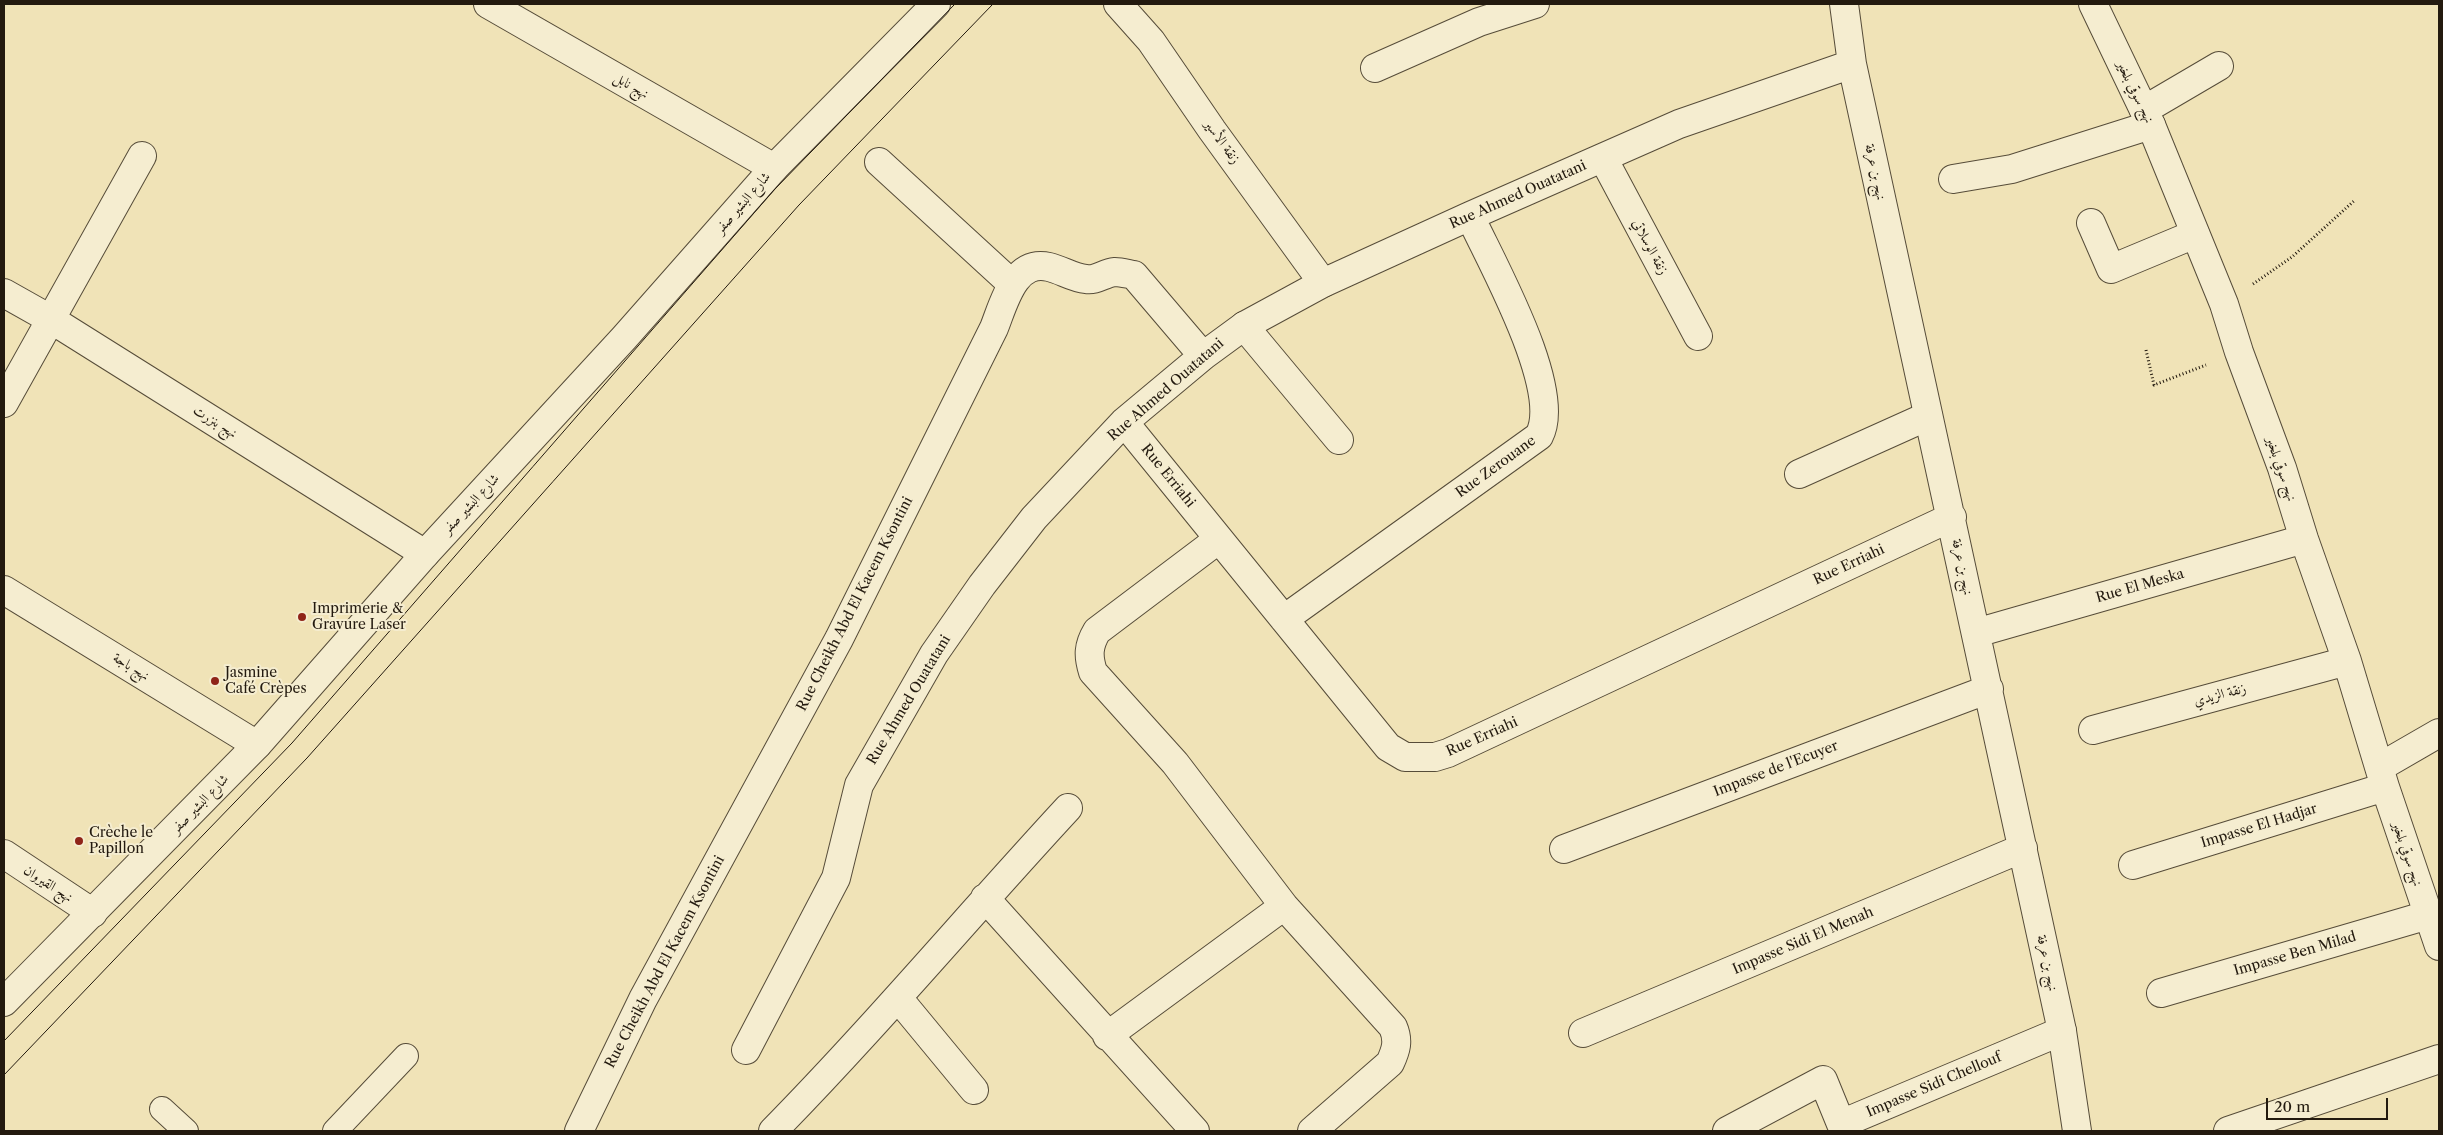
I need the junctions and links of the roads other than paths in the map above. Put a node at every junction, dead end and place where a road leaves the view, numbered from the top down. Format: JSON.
{"nodes":[{"id":1,"x":488,"y":4,"type":"edge"},
{"id":2,"x":936,"y":4,"type":"edge"},
{"id":3,"x":1118,"y":4,"type":"edge"},
{"id":4,"x":1535,"y":4,"type":"edge"},
{"id":5,"x":1844,"y":4,"type":"edge"},
{"id":6,"x":2093,"y":4,"type":"edge"},
{"id":7,"x":1852,"y":64,"type":"junction"},
{"id":8,"x":2219,"y":66,"type":"dead end"},
{"id":9,"x":1375,"y":68,"type":"dead end"},
{"id":10,"x":2147,"y":118,"type":"junction"},
{"id":11,"x":142,"y":156,"type":"dead end"},
{"id":12,"x":1603,"y":158,"type":"junction"},
{"id":13,"x":880,"y":162,"type":"dead end"},
{"id":14,"x":774,"y":168,"type":"junction"},
{"id":15,"x":1953,"y":178,"type":"dead end"},
{"id":16,"x":1470,"y":216,"type":"junction"},
{"id":17,"x":2091,"y":223,"type":"dead end"},
{"id":18,"x":2195,"y":234,"type":"junction"},
{"id":19,"x":1324,"y":283,"type":"junction"},
{"id":20,"x":1012,"y":284,"type":"junction"},
{"id":21,"x":4,"y":293,"type":"edge"},
{"id":22,"x":52,"y":320,"type":"junction"},
{"id":23,"x":1244,"y":326,"type":"junction"},
{"id":24,"x":1698,"y":336,"type":"dead end"},
{"id":25,"x":1203,"y":356,"type":"junction"},
{"id":26,"x":4,"y":403,"type":"edge"},
{"id":27,"x":1928,"y":416,"type":"junction"},
{"id":28,"x":1124,"y":422,"type":"junction"},
{"id":29,"x":1338,"y":440,"type":"dead end"},
{"id":30,"x":1799,"y":474,"type":"dead end"},
{"id":31,"x":1952,"y":517,"type":"junction"},
{"id":32,"x":1219,"y":539,"type":"junction"},
{"id":33,"x":2304,"y":539,"type":"junction"},
{"id":34,"x":426,"y":554,"type":"junction"},
{"id":35,"x":4,"y":590,"type":"edge"},
{"id":36,"x":1284,"y":619,"type":"junction"},
{"id":37,"x":1976,"y":633,"type":"junction"},
{"id":38,"x":2347,"y":661,"type":"junction"},
{"id":39,"x":1989,"y":689,"type":"junction"},
{"id":40,"x":2093,"y":730,"type":"dead end"},
{"id":41,"x":2439,"y":733,"type":"edge"},
{"id":42,"x":258,"y":745,"type":"junction"},
{"id":43,"x":2382,"y":777,"type":"junction"},
{"id":44,"x":1068,"y":808,"type":"dead end"},
{"id":45,"x":2023,"y":848,"type":"junction"},
{"id":46,"x":1564,"y":849,"type":"dead end"},
{"id":47,"x":4,"y":854,"type":"edge"},
{"id":48,"x":2133,"y":864,"type":"dead end"},
{"id":49,"x":985,"y":898,"type":"junction"},
{"id":50,"x":1284,"y":906,"type":"junction"},
{"id":51,"x":93,"y":913,"type":"junction"},
{"id":52,"x":2428,"y":915,"type":"junction"},
{"id":53,"x":2439,"y":946,"type":"edge"},
{"id":54,"x":2161,"y":993,"type":"dead end"},
{"id":55,"x":898,"y":998,"type":"junction"},
{"id":56,"x":4,"y":1002,"type":"edge"},
{"id":57,"x":2062,"y":1031,"type":"junction"},
{"id":58,"x":1583,"y":1033,"type":"dead end"},
{"id":59,"x":1108,"y":1036,"type":"junction"},
{"id":60,"x":746,"y":1050,"type":"dead end"},
{"id":61,"x":406,"y":1056,"type":"dead end"},
{"id":62,"x":2439,"y":1059,"type":"edge"},
{"id":63,"x":974,"y":1090,"type":"dead end"},
{"id":64,"x":162,"y":1108,"type":"dead end"},
{"id":65,"x":186,"y":1131,"type":"edge"},
{"id":66,"x":335,"y":1131,"type":"edge"},
{"id":67,"x":579,"y":1131,"type":"edge"},
{"id":68,"x":772,"y":1131,"type":"edge"},
{"id":69,"x":1194,"y":1131,"type":"edge"},
{"id":70,"x":1312,"y":1131,"type":"edge"},
{"id":71,"x":1727,"y":1131,"type":"edge"},
{"id":72,"x":2077,"y":1131,"type":"edge"},
{"id":73,"x":2228,"y":1131,"type":"edge"}],
"edges":[{"from":1,"to":14,"type":"street","name":"نهج نابل"},
{"from":2,"to":14,"type":"street","name":"شارع البشير صفر"},
{"from":3,"to":19,"type":"street","name":"زنقة الأسير"},
{"from":4,"to":9,"type":"street"},
{"from":5,"to":7,"type":"street","name":"نهج بن عرفة"},
{"from":6,"to":10,"type":"street","name":"نهج سوقي بلخير"},
{"from":7,"to":12,"type":"street","name":"Rue Ahmed Ouatatani"},
{"from":7,"to":27,"type":"street","name":"نهج بن عرفة"},
{"from":8,"to":10,"type":"street"},
{"from":10,"to":15,"type":"street"},
{"from":10,"to":18,"type":"street","name":"نهج سوقي بلخير"},
{"from":11,"to":22,"type":"street"},
{"from":12,"to":16,"type":"street","name":"Rue Ahmed Ouatatani"},
{"from":12,"to":24,"type":"street","name":"زنقة الوسلاتي"},
{"from":13,"to":20,"type":"street"},
{"from":14,"to":34,"type":"street","name":"شارع البشير صفر"},
{"from":16,"to":19,"type":"street","name":"Rue Ahmed Ouatatani"},
{"from":16,"to":36,"type":"street","name":"Rue Zerouane"},
{"from":17,"to":18,"type":"street"},
{"from":18,"to":33,"type":"street","name":"نهج سوقي بلخير"},
{"from":19,"to":23,"type":"street","name":"Rue Ahmed Ouatatani"},
{"from":20,"to":25,"type":"street","name":"Rue Cheikh Abd El Kacem Ksontini"},
{"from":20,"to":67,"type":"street","name":"Rue Cheikh Abd El Kacem Ksontini"},
{"from":21,"to":22,"type":"street","name":"نهج بنزرت"},
{"from":22,"to":26,"type":"street"},
{"from":22,"to":34,"type":"street","name":"نهج بنزرت"},
{"from":23,"to":25,"type":"street","name":"Rue Ahmed Ouatatani"},
{"from":23,"to":29,"type":"street"},
{"from":25,"to":28,"type":"street","name":"Rue Ahmed Ouatatani"},
{"from":27,"to":30,"type":"street"},
{"from":27,"to":31,"type":"street","name":"نهج بن عرفة"},
{"from":28,"to":32,"type":"street","name":"Rue Erriahi"},
{"from":28,"to":60,"type":"street","name":"Rue Ahmed Ouatatani"},
{"from":31,"to":36,"type":"street","name":"Rue Erriahi"},
{"from":31,"to":37,"type":"street","name":"نهج بن عرفة"},
{"from":32,"to":36,"type":"street","name":"Rue Erriahi"},
{"from":32,"to":50,"type":"street"},
{"from":33,"to":37,"type":"street","name":"Rue El Meska"},
{"from":33,"to":38,"type":"street","name":"نهج سوقي بلخير"},
{"from":34,"to":42,"type":"street","name":"شارع البشير صفر"},
{"from":35,"to":42,"type":"street","name":"نهج باجة"},
{"from":37,"to":39,"type":"street","name":"نهج بن عرفة"},
{"from":38,"to":40,"type":"street","name":"زنقة الزيدي"},
{"from":38,"to":43,"type":"street","name":"نهج سوقي بلخير"},
{"from":39,"to":45,"type":"street","name":"نهج بن عرفة"},
{"from":39,"to":46,"type":"street","name":"Impasse de l'Ecuyer"},
{"from":41,"to":43,"type":"street","name":"Impasse El Hadjar"},
{"from":42,"to":51,"type":"street","name":"شارع البشير صفر"},
{"from":43,"to":48,"type":"street","name":"Impasse El Hadjar"},
{"from":43,"to":52,"type":"street","name":"نهج سوقي بلخير"},
{"from":44,"to":49,"type":"street"},
{"from":45,"to":57,"type":"street","name":"نهج بن عرفة"},
{"from":45,"to":58,"type":"street","name":"Impasse Sidi El Menah"},
{"from":47,"to":51,"type":"street","name":"نهج القيروان"},
{"from":49,"to":55,"type":"street"},
{"from":49,"to":59,"type":"street"},
{"from":50,"to":59,"type":"street"},
{"from":50,"to":70,"type":"street"},
{"from":51,"to":56,"type":"street","name":"شارع البشير صفر"},
{"from":52,"to":53,"type":"street","name":"نهج سوقي بلخير"},
{"from":52,"to":54,"type":"street","name":"Impasse Ben Milad"},
{"from":55,"to":63,"type":"street"},
{"from":55,"to":68,"type":"street"},
{"from":57,"to":71,"type":"street","name":"Impasse Sidi Chellouf"},
{"from":57,"to":72,"type":"street","name":"نهج بن عرفة"},
{"from":59,"to":69,"type":"street"},
{"from":61,"to":66,"type":"lane"},
{"from":62,"to":73,"type":"street"},
{"from":64,"to":65,"type":"lane"}]}
